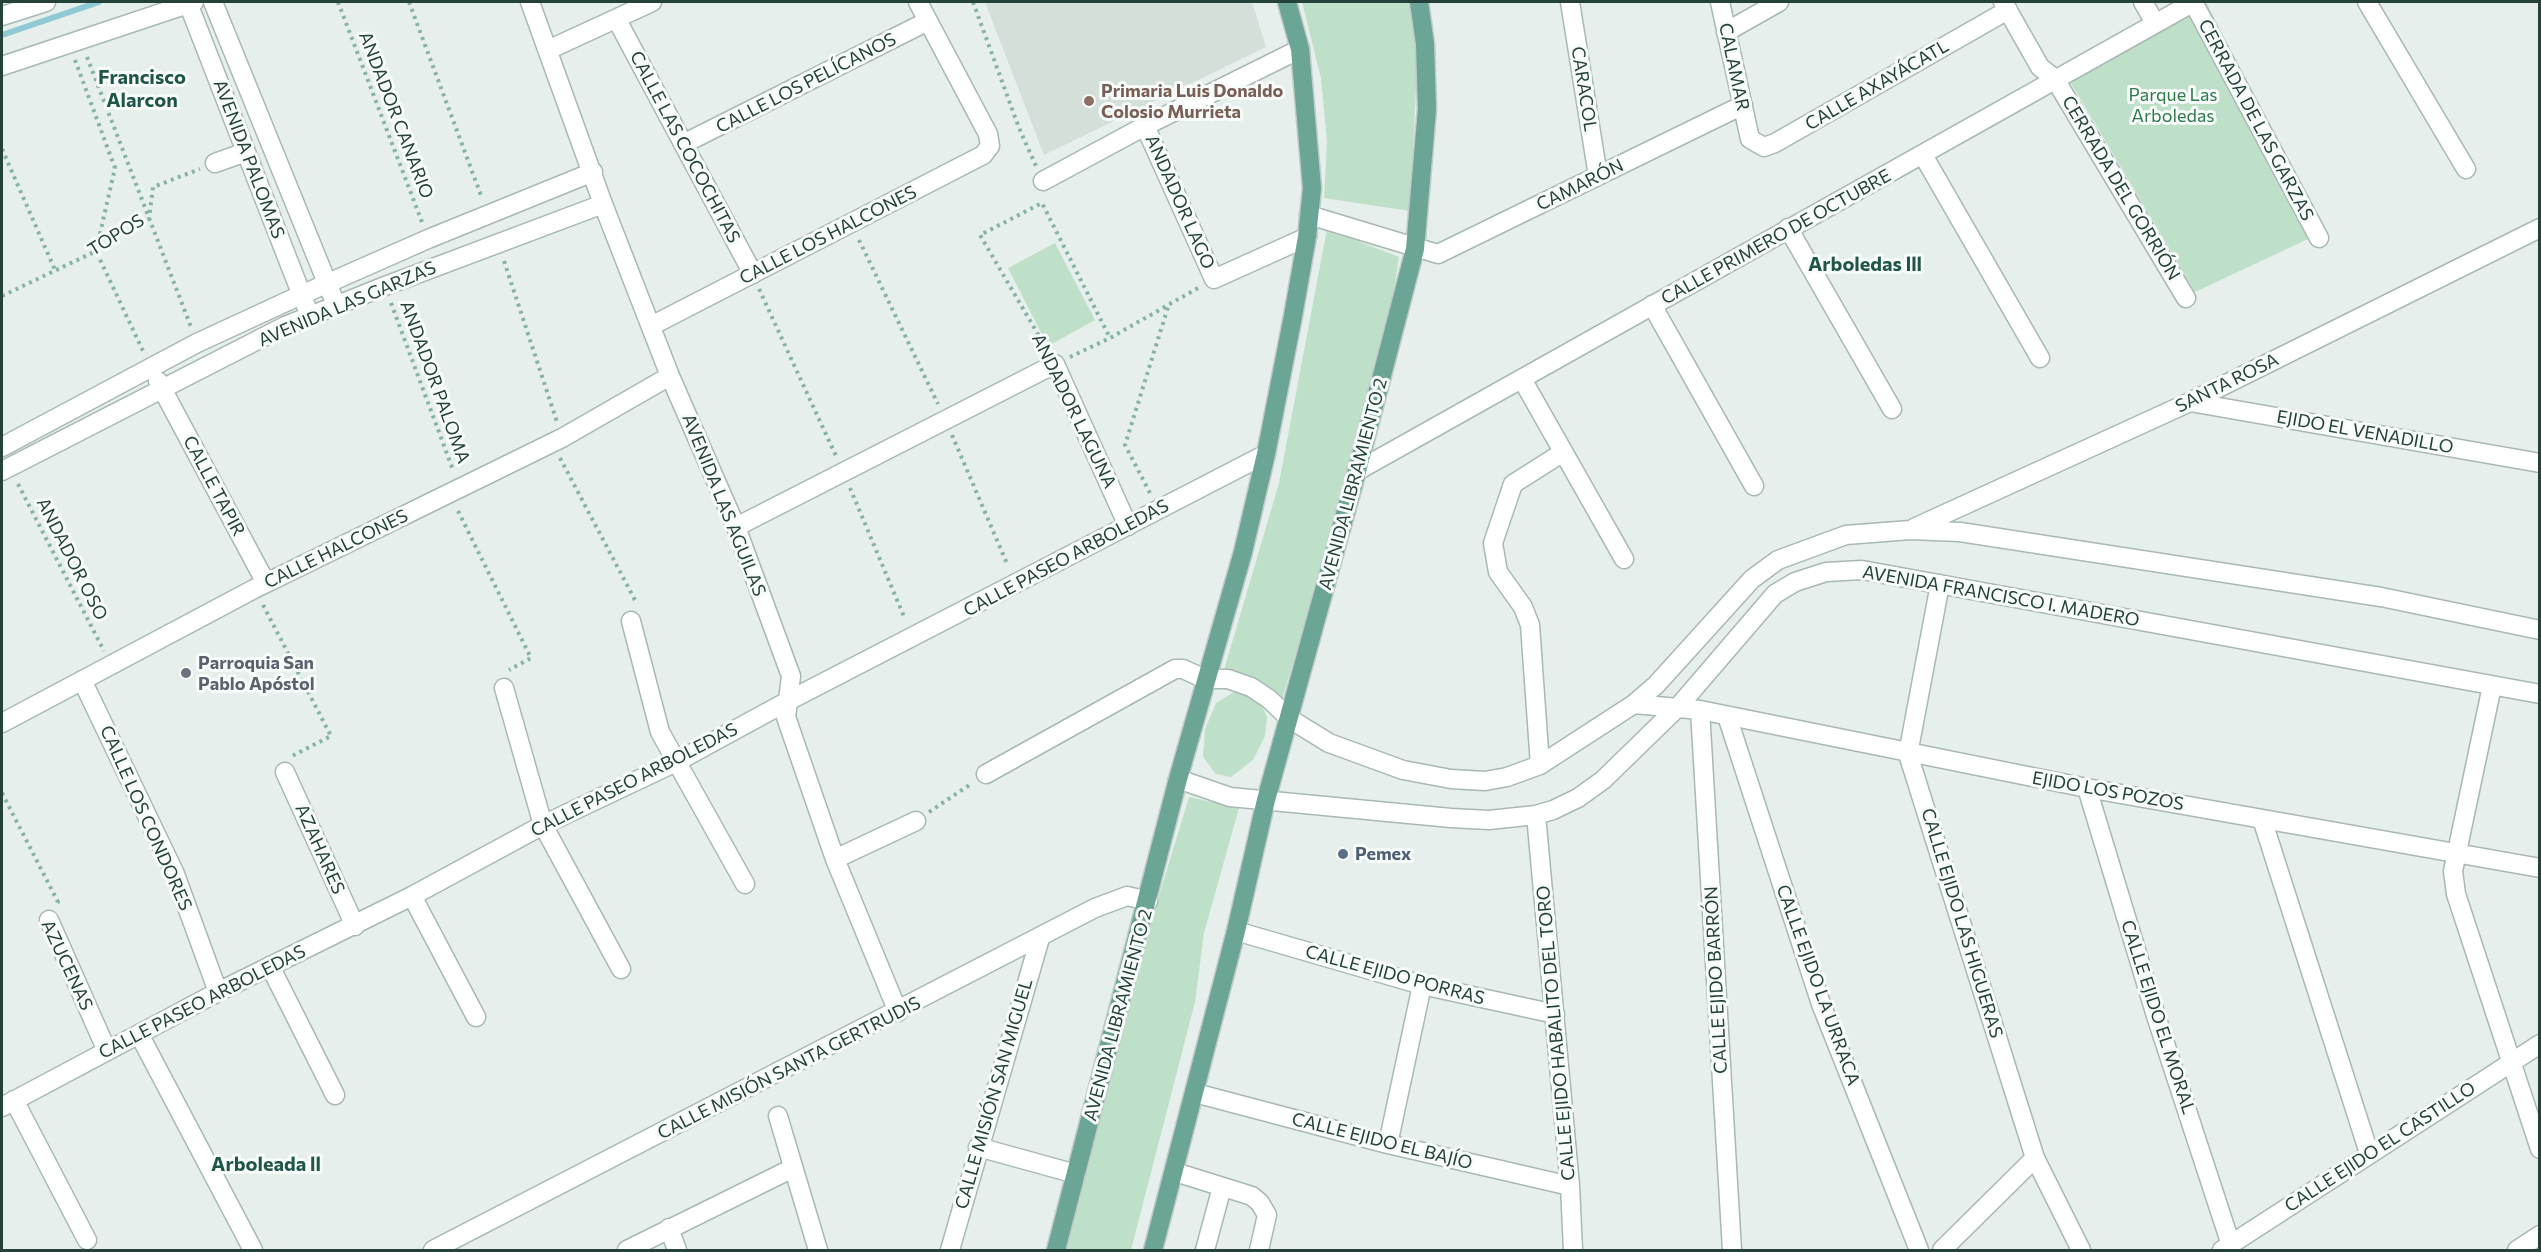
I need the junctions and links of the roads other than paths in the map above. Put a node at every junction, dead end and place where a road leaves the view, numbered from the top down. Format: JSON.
{"nodes":[{"id":1,"x":46,"y":2,"type":"edge"},
{"id":2,"x":191,"y":2,"type":"edge"},
{"id":3,"x":213,"y":2,"type":"edge"},
{"id":4,"x":530,"y":2,"type":"edge"},
{"id":5,"x":652,"y":2,"type":"edge"},
{"id":6,"x":918,"y":2,"type":"edge"},
{"id":7,"x":1287,"y":2,"type":"edge"},
{"id":8,"x":1419,"y":2,"type":"edge"},
{"id":9,"x":1570,"y":2,"type":"edge"},
{"id":10,"x":1720,"y":2,"type":"edge"},
{"id":11,"x":1779,"y":2,"type":"edge"},
{"id":12,"x":2143,"y":2,"type":"edge"},
{"id":13,"x":2194,"y":2,"type":"edge"},
{"id":14,"x":2367,"y":2,"type":"edge"},
{"id":15,"x":2006,"y":6,"type":"edge"},
{"id":16,"x":2,"y":16,"type":"edge"},
{"id":17,"x":617,"y":20,"type":"junction"},
{"id":18,"x":928,"y":21,"type":"junction"},
{"id":19,"x":2155,"y":23,"type":"junction"},
{"id":20,"x":1726,"y":32,"type":"junction"},
{"id":21,"x":1300,"y":49,"type":"junction"},
{"id":22,"x":548,"y":50,"type":"junction"},
{"id":23,"x":2,"y":66,"type":"edge"},
{"id":24,"x":2055,"y":80,"type":"junction"},
{"id":25,"x":1743,"y":105,"type":"junction"},
{"id":26,"x":1145,"y":126,"type":"junction"},
{"id":27,"x":1748,"y":132,"type":"joint"},
{"id":28,"x":683,"y":144,"type":"junction"},
{"id":29,"x":246,"y":152,"type":"junction"},
{"id":30,"x":1923,"y":155,"type":"junction"},
{"id":31,"x":214,"y":163,"type":"road end"},
{"id":32,"x":2466,"y":169,"type":"dead end"},
{"id":33,"x":593,"y":172,"type":"junction"},
{"id":34,"x":1598,"y":176,"type":"junction"},
{"id":35,"x":1043,"y":181,"type":"road end"},
{"id":36,"x":603,"y":204,"type":"junction"},
{"id":37,"x":1309,"y":215,"type":"junction"},
{"id":38,"x":1788,"y":228,"type":"junction"},
{"id":39,"x":2540,"y":228,"type":"edge"},
{"id":40,"x":1307,"y":237,"type":"junction"},
{"id":41,"x":2319,"y":238,"type":"dead end"},
{"id":42,"x":1415,"y":249,"type":"junction"},
{"id":43,"x":753,"y":274,"type":"junction"},
{"id":44,"x":327,"y":285,"type":"junction"},
{"id":45,"x":301,"y":295,"type":"junction"},
{"id":46,"x":2186,"y":297,"type":"dead end"},
{"id":47,"x":336,"y":305,"type":"junction"},
{"id":48,"x":1652,"y":305,"type":"junction"},
{"id":49,"x":310,"y":316,"type":"junction"},
{"id":50,"x":651,"y":326,"type":"junction"},
{"id":51,"x":2040,"y":358,"type":"dead end"},
{"id":52,"x":151,"y":369,"type":"junction"},
{"id":53,"x":670,"y":376,"type":"junction"},
{"id":54,"x":1522,"y":379,"type":"junction"},
{"id":55,"x":163,"y":389,"type":"junction"},
{"id":56,"x":2190,"y":402,"type":"junction"},
{"id":57,"x":1892,"y":409,"type":"dead end"},
{"id":58,"x":2,"y":447,"type":"edge"},
{"id":59,"x":1562,"y":453,"type":"junction"},
{"id":60,"x":1266,"y":454,"type":"junction"},
{"id":61,"x":2540,"y":463,"type":"edge"},
{"id":62,"x":5,"y":469,"type":"edge"},
{"id":63,"x":1357,"y":471,"type":"junction"},
{"id":64,"x":1754,"y":486,"type":"dead end"},
{"id":65,"x":1128,"y":526,"type":"junction"},
{"id":66,"x":736,"y":527,"type":"junction"},
{"id":67,"x":1910,"y":530,"type":"junction"},
{"id":68,"x":1624,"y":559,"type":"dead end"},
{"id":69,"x":1940,"y":584,"type":"junction"},
{"id":70,"x":260,"y":586,"type":"junction"},
{"id":71,"x":631,"y":621,"type":"dead end"},
{"id":72,"x":2540,"y":630,"type":"edge"},
{"id":73,"x":1205,"y":679,"type":"junction"},
{"id":74,"x":82,"y":680,"type":"junction"},
{"id":75,"x":504,"y":680,"type":"road end"},
{"id":76,"x":2492,"y":686,"type":"junction"},
{"id":77,"x":2540,"y":694,"type":"edge"},
{"id":78,"x":788,"y":701,"type":"junction"},
{"id":79,"x":1634,"y":704,"type":"junction"},
{"id":80,"x":1678,"y":707,"type":"junction"},
{"id":81,"x":1700,"y":710,"type":"junction"},
{"id":82,"x":1727,"y":716,"type":"junction"},
{"id":83,"x":1290,"y":719,"type":"junction"},
{"id":84,"x":2,"y":723,"type":"edge"},
{"id":85,"x":1908,"y":754,"type":"junction"},
{"id":86,"x":676,"y":762,"type":"junction"},
{"id":87,"x":1540,"y":765,"type":"junction"},
{"id":88,"x":285,"y":772,"type":"road end"},
{"id":89,"x":986,"y":774,"type":"road end"},
{"id":90,"x":1178,"y":779,"type":"junction"},
{"id":91,"x":2087,"y":788,"type":"junction"},
{"id":92,"x":1266,"y":800,"type":"junction"},
{"id":93,"x":1536,"y":815,"type":"junction"},
{"id":94,"x":2262,"y":819,"type":"junction"},
{"id":95,"x":916,"y":821,"type":"road end"},
{"id":96,"x":543,"y":825,"type":"junction"},
{"id":97,"x":2458,"y":853,"type":"junction"},
{"id":98,"x":835,"y":859,"type":"junction"},
{"id":99,"x":2540,"y":868,"type":"edge"},
{"id":100,"x":745,"y":884,"type":"dead end"},
{"id":101,"x":412,"y":896,"type":"junction"},
{"id":102,"x":1148,"y":901,"type":"junction"},
{"id":103,"x":49,"y":920,"type":"road end"},
{"id":104,"x":355,"y":926,"type":"junction"},
{"id":105,"x":1236,"y":931,"type":"junction"},
{"id":106,"x":1040,"y":938,"type":"junction"},
{"id":107,"x":270,"y":966,"type":"junction"},
{"id":108,"x":621,"y":969,"type":"dead end"},
{"id":109,"x":1422,"y":985,"type":"junction"},
{"id":110,"x":218,"y":992,"type":"junction"},
{"id":111,"x":898,"y":1012,"type":"junction"},
{"id":112,"x":1555,"y":1014,"type":"junction"},
{"id":113,"x":476,"y":1017,"type":"dead end"},
{"id":114,"x":139,"y":1034,"type":"junction"},
{"id":115,"x":2540,"y":1044,"type":"edge"},
{"id":116,"x":107,"y":1051,"type":"junction"},
{"id":117,"x":2511,"y":1062,"type":"junction"},
{"id":118,"x":1195,"y":1093,"type":"junction"},
{"id":119,"x":335,"y":1095,"type":"dead end"},
{"id":120,"x":8,"y":1103,"type":"edge"},
{"id":121,"x":778,"y":1116,"type":"dead end"},
{"id":122,"x":1388,"y":1144,"type":"junction"},
{"id":123,"x":978,"y":1147,"type":"junction"},
{"id":124,"x":2540,"y":1149,"type":"edge"},
{"id":125,"x":2369,"y":1153,"type":"junction"},
{"id":126,"x":2036,"y":1158,"type":"junction"},
{"id":127,"x":793,"y":1168,"type":"junction"},
{"id":128,"x":1175,"y":1172,"type":"junction"},
{"id":129,"x":1076,"y":1174,"type":"junction"},
{"id":130,"x":1570,"y":1186,"type":"junction"},
{"id":131,"x":1222,"y":1187,"type":"junction"},
{"id":132,"x":669,"y":1228,"type":"junction"},
{"id":133,"x":2540,"y":1235,"type":"edge"},
{"id":134,"x":87,"y":1240,"type":"dead end"},
{"id":135,"x":2226,"y":1248,"type":"edge"},
{"id":136,"x":253,"y":1251,"type":"edge"},
{"id":137,"x":432,"y":1251,"type":"edge"},
{"id":138,"x":627,"y":1251,"type":"edge"},
{"id":139,"x":677,"y":1251,"type":"edge"},
{"id":140,"x":818,"y":1251,"type":"edge"},
{"id":141,"x":950,"y":1251,"type":"edge"},
{"id":142,"x":1056,"y":1251,"type":"edge"},
{"id":143,"x":1153,"y":1251,"type":"edge"},
{"id":144,"x":1205,"y":1251,"type":"edge"},
{"id":145,"x":1259,"y":1251,"type":"edge"},
{"id":146,"x":1573,"y":1251,"type":"edge"},
{"id":147,"x":1732,"y":1251,"type":"edge"},
{"id":148,"x":1919,"y":1251,"type":"edge"},
{"id":149,"x":1942,"y":1251,"type":"edge"},
{"id":150,"x":2081,"y":1251,"type":"edge"},
{"id":151,"x":2517,"y":1251,"type":"edge"}],
"edges":[{"from":1,"to":16,"type":"street"},
{"from":2,"to":23,"type":"street"},
{"from":2,"to":29,"type":"street","name":"AVENIDA PALOMAS"},
{"from":3,"to":44,"type":"street","name":"AVENIDA PALOMAS"},
{"from":4,"to":22,"type":"street","name":"AVENIDA LAS AGUILAS"},
{"from":5,"to":17,"type":"street"},
{"from":6,"to":18,"type":"street"},
{"from":7,"to":21,"type":"main road","name":"AVENIDA LIBRAMIENTO 2"},
{"from":8,"to":42,"type":"main road","name":"AVENIDA LIBRAMIENTO 2"},
{"from":9,"to":34,"type":"street","name":"CARACOL"},
{"from":10,"to":20,"type":"street","name":"CALAMAR"},
{"from":11,"to":20,"type":"street"},
{"from":12,"to":19,"type":"street"},
{"from":13,"to":19,"type":"street","name":"CALLE PRIMERO DE OCTUBRE"},
{"from":13,"to":41,"type":"street","name":"CERRADA DE LAS GARZAS"},
{"from":14,"to":32,"type":"street"},
{"from":15,"to":24,"type":"street","name":"CERRADA DEL GORRIÓN"},
{"from":15,"to":27,"type":"street","name":"CALLE AXAYÁCATL"},
{"from":17,"to":22,"type":"street"},
{"from":17,"to":28,"type":"street","name":"CALLE LAS COCOCHITAS"},
{"from":18,"to":28,"type":"street","name":"CALLE LOS PELÍCANOS"},
{"from":18,"to":43,"type":"street","name":"CALLE LOS HALCONES"},
{"from":19,"to":24,"type":"street","name":"CALLE PRIMERO DE OCTUBRE"},
{"from":20,"to":25,"type":"street","name":"CALAMAR"},
{"from":21,"to":26,"type":"street"},
{"from":21,"to":37,"type":"main road","name":"AVENIDA LIBRAMIENTO 2"},
{"from":22,"to":33,"type":"street","name":"AVENIDA LAS AGUILAS"},
{"from":24,"to":30,"type":"street","name":"CALLE PRIMERO DE OCTUBRE"},
{"from":24,"to":46,"type":"street","name":"CERRADA DEL GORRIÓN"},
{"from":25,"to":27,"type":"street","name":"CALAMAR"},
{"from":25,"to":34,"type":"street","name":"CAMARÓN"},
{"from":26,"to":35,"type":"street"},
{"from":26,"to":40,"type":"street","name":"ANDADOR LAGO"},
{"from":28,"to":43,"type":"street","name":"CALLE LAS COCOCHITAS"},
{"from":29,"to":31,"type":"street"},
{"from":29,"to":45,"type":"street","name":"AVENIDA PALOMAS"},
{"from":30,"to":38,"type":"street","name":"CALLE PRIMERO DE OCTUBRE"},
{"from":30,"to":51,"type":"street"},
{"from":33,"to":36,"type":"street","name":"AVENIDA LAS AGUILAS"},
{"from":33,"to":44,"type":"street","name":"AVENIDA LAS GARZAS"},
{"from":34,"to":42,"type":"street","name":"CAMARÓN"},
{"from":36,"to":47,"type":"street","name":"AVENIDA LAS GARZAS"},
{"from":36,"to":50,"type":"street","name":"AVENIDA LAS AGUILAS"},
{"from":37,"to":40,"type":"main road","name":"AVENIDA LIBRAMIENTO 2"},
{"from":37,"to":42,"type":"street"},
{"from":38,"to":48,"type":"street","name":"CALLE PRIMERO DE OCTUBRE"},
{"from":38,"to":57,"type":"street"},
{"from":39,"to":56,"type":"street","name":"SANTA ROSA"},
{"from":40,"to":60,"type":"main road","name":"AVENIDA LIBRAMIENTO 2"},
{"from":42,"to":63,"type":"main road","name":"AVENIDA LIBRAMIENTO 2"},
{"from":43,"to":50,"type":"street","name":"CALLE LOS HALCONES"},
{"from":44,"to":45,"type":"street","name":"AVENIDA LAS GARZAS"},
{"from":44,"to":47,"type":"street","name":"AVENIDA PALOMAS"},
{"from":45,"to":49,"type":"street","name":"AVENIDA PALOMAS"},
{"from":45,"to":52,"type":"street","name":"AVENIDA LAS GARZAS"},
{"from":47,"to":49,"type":"street","name":"AVENIDA LAS GARZAS"},
{"from":48,"to":54,"type":"street","name":"CALLE PRIMERO DE OCTUBRE"},
{"from":48,"to":64,"type":"street"},
{"from":49,"to":55,"type":"street","name":"AVENIDA LAS GARZAS"},
{"from":50,"to":53,"type":"street","name":"AVENIDA LAS AGUILAS"},
{"from":52,"to":55,"type":"street","name":"CALLE TAPIR"},
{"from":52,"to":58,"type":"street","name":"AVENIDA LAS GARZAS"},
{"from":53,"to":66,"type":"street","name":"AVENIDA LAS AGUILAS"},
{"from":53,"to":70,"type":"street","name":"CALLE HALCONES"},
{"from":54,"to":59,"type":"street"},
{"from":54,"to":63,"type":"street","name":"CALLE PRIMERO DE OCTUBRE"},
{"from":55,"to":62,"type":"street","name":"AVENIDA LAS GARZAS"},
{"from":55,"to":70,"type":"street","name":"CALLE TAPIR"},
{"from":56,"to":61,"type":"street","name":"EJIDO EL VENADILLO"},
{"from":56,"to":67,"type":"street","name":"SANTA ROSA"},
{"from":59,"to":68,"type":"street"},
{"from":59,"to":87,"type":"street"},
{"from":60,"to":65,"type":"street","name":"CALLE PASEO ARBOLEDAS"},
{"from":60,"to":73,"type":"main road","name":"AVENIDA LIBRAMIENTO 2"},
{"from":63,"to":83,"type":"main road","name":"AVENIDA LIBRAMIENTO 2"},
{"from":65,"to":66,"type":"street","name":"ANDADOR LAGUNA"},
{"from":65,"to":78,"type":"street","name":"CALLE PASEO ARBOLEDAS"},
{"from":66,"to":78,"type":"street","name":"AVENIDA LAS AGUILAS"},
{"from":67,"to":72,"type":"street"},
{"from":67,"to":79,"type":"street"},
{"from":69,"to":76,"type":"street","name":"AVENIDA FRANCISCO I. MADERO"},
{"from":69,"to":80,"type":"street","name":"AVENIDA FRANCISCO I. MADERO"},
{"from":69,"to":85,"type":"street","name":"CALLE EJIDO LAS HIGUERAS"},
{"from":70,"to":74,"type":"street","name":"CALLE HALCONES"},
{"from":71,"to":86,"type":"street"},
{"from":73,"to":83,"type":"street"},
{"from":73,"to":89,"type":"street"},
{"from":73,"to":90,"type":"main road","name":"AVENIDA LIBRAMIENTO 2"},
{"from":74,"to":84,"type":"street","name":"CALLE HALCONES"},
{"from":74,"to":110,"type":"street","name":"CALLE LOS CONDORES"},
{"from":75,"to":96,"type":"street"},
{"from":76,"to":77,"type":"street","name":"AVENIDA FRANCISCO I. MADERO"},
{"from":76,"to":97,"type":"street"},
{"from":78,"to":86,"type":"street","name":"CALLE PASEO ARBOLEDAS"},
{"from":78,"to":98,"type":"street","name":"AVENIDA LAS AGUILAS"},
{"from":79,"to":80,"type":"street","name":"EJIDO LOS POZOS"},
{"from":79,"to":87,"type":"street"},
{"from":80,"to":81,"type":"street","name":"EJIDO LOS POZOS"},
{"from":80,"to":93,"type":"street","name":"AVENIDA FRANCISCO I. MADERO"},
{"from":81,"to":82,"type":"street","name":"EJIDO LOS POZOS"},
{"from":81,"to":147,"type":"street","name":"CALLE EJIDO BARRÓN"},
{"from":82,"to":85,"type":"street","name":"EJIDO LOS POZOS"},
{"from":82,"to":148,"type":"street","name":"CALLE EJIDO LA URRACA"},
{"from":83,"to":87,"type":"street"},
{"from":83,"to":92,"type":"main road","name":"AVENIDA LIBRAMIENTO 2"},
{"from":85,"to":91,"type":"street","name":"EJIDO LOS POZOS"},
{"from":85,"to":126,"type":"street","name":"CALLE EJIDO LAS HIGUERAS"},
{"from":86,"to":96,"type":"street","name":"CALLE PASEO ARBOLEDAS"},
{"from":86,"to":100,"type":"street"},
{"from":88,"to":104,"type":"street","name":"AZAHARES"},
{"from":90,"to":92,"type":"street"},
{"from":90,"to":102,"type":"main road","name":"AVENIDA LIBRAMIENTO 2"},
{"from":91,"to":94,"type":"street","name":"EJIDO LOS POZOS"},
{"from":91,"to":135,"type":"street","name":"CALLE EJIDO EL MORAL"},
{"from":92,"to":93,"type":"street","name":"AVENIDA FRANCISCO I. MADERO"},
{"from":92,"to":105,"type":"main road","name":"AVENIDA LIBRAMIENTO 2"},
{"from":93,"to":112,"type":"street","name":"CALLE EJIDO HABALITO DEL TORO"},
{"from":94,"to":97,"type":"street","name":"EJIDO LOS POZOS"},
{"from":94,"to":125,"type":"street"},
{"from":95,"to":98,"type":"street"},
{"from":96,"to":101,"type":"street","name":"CALLE PASEO ARBOLEDAS"},
{"from":96,"to":108,"type":"street"},
{"from":97,"to":99,"type":"street","name":"EJIDO LOS POZOS"},
{"from":97,"to":117,"type":"street"},
{"from":98,"to":111,"type":"street","name":"AVENIDA LAS AGUILAS"},
{"from":101,"to":104,"type":"street","name":"CALLE PASEO ARBOLEDAS"},
{"from":101,"to":113,"type":"street"},
{"from":102,"to":106,"type":"street","name":"CALLE MISIÓN SANTA GERTRUDIS"},
{"from":102,"to":129,"type":"main road","name":"AVENIDA LIBRAMIENTO 2"},
{"from":103,"to":116,"type":"street","name":"AZUCENAS"},
{"from":104,"to":107,"type":"street","name":"CALLE PASEO ARBOLEDAS"},
{"from":105,"to":109,"type":"street","name":"CALLE EJIDO PORRAS"},
{"from":105,"to":118,"type":"main road","name":"AVENIDA LIBRAMIENTO 2"},
{"from":106,"to":111,"type":"street","name":"CALLE MISIÓN SANTA GERTRUDIS"},
{"from":106,"to":123,"type":"street","name":"CALLE MISIÓN SAN MIGUEL"},
{"from":107,"to":110,"type":"street","name":"CALLE PASEO ARBOLEDAS"},
{"from":107,"to":119,"type":"street"},
{"from":109,"to":112,"type":"street","name":"CALLE EJIDO PORRAS"},
{"from":109,"to":122,"type":"street"},
{"from":110,"to":114,"type":"street","name":"CALLE PASEO ARBOLEDAS"},
{"from":111,"to":137,"type":"street","name":"CALLE MISIÓN SANTA GERTRUDIS"},
{"from":112,"to":130,"type":"street","name":"CALLE EJIDO HABALITO DEL TORO"},
{"from":114,"to":116,"type":"street","name":"CALLE PASEO ARBOLEDAS"},
{"from":114,"to":136,"type":"street"},
{"from":115,"to":117,"type":"street","name":"CALLE EJIDO EL CASTILLO"},
{"from":116,"to":120,"type":"street","name":"CALLE PASEO ARBOLEDAS"},
{"from":117,"to":124,"type":"street"},
{"from":117,"to":125,"type":"street","name":"CALLE EJIDO EL CASTILLO"},
{"from":118,"to":122,"type":"street","name":"CALLE EJIDO EL BAJÍO"},
{"from":118,"to":128,"type":"main road","name":"AVENIDA LIBRAMIENTO 2"},
{"from":120,"to":134,"type":"street"},
{"from":121,"to":127,"type":"street"},
{"from":122,"to":130,"type":"street","name":"CALLE EJIDO EL BAJÍO"},
{"from":123,"to":129,"type":"street"},
{"from":123,"to":141,"type":"street","name":"CALLE MISIÓN SAN MIGUEL"},
{"from":125,"to":135,"type":"street","name":"CALLE EJIDO EL CASTILLO"},
{"from":126,"to":149,"type":"street"},
{"from":126,"to":150,"type":"street","name":"CALLE EJIDO LAS HIGUERAS"},
{"from":127,"to":132,"type":"street"},
{"from":127,"to":140,"type":"street"},
{"from":128,"to":131,"type":"street"},
{"from":128,"to":143,"type":"main road","name":"AVENIDA LIBRAMIENTO 2"},
{"from":129,"to":142,"type":"main road","name":"AVENIDA LIBRAMIENTO 2"},
{"from":130,"to":146,"type":"street","name":"CALLE EJIDO HABALITO DEL TORO"},
{"from":131,"to":144,"type":"street"},
{"from":131,"to":145,"type":"street"},
{"from":132,"to":138,"type":"street"},
{"from":132,"to":139,"type":"street"},
{"from":133,"to":151,"type":"street"}]}
